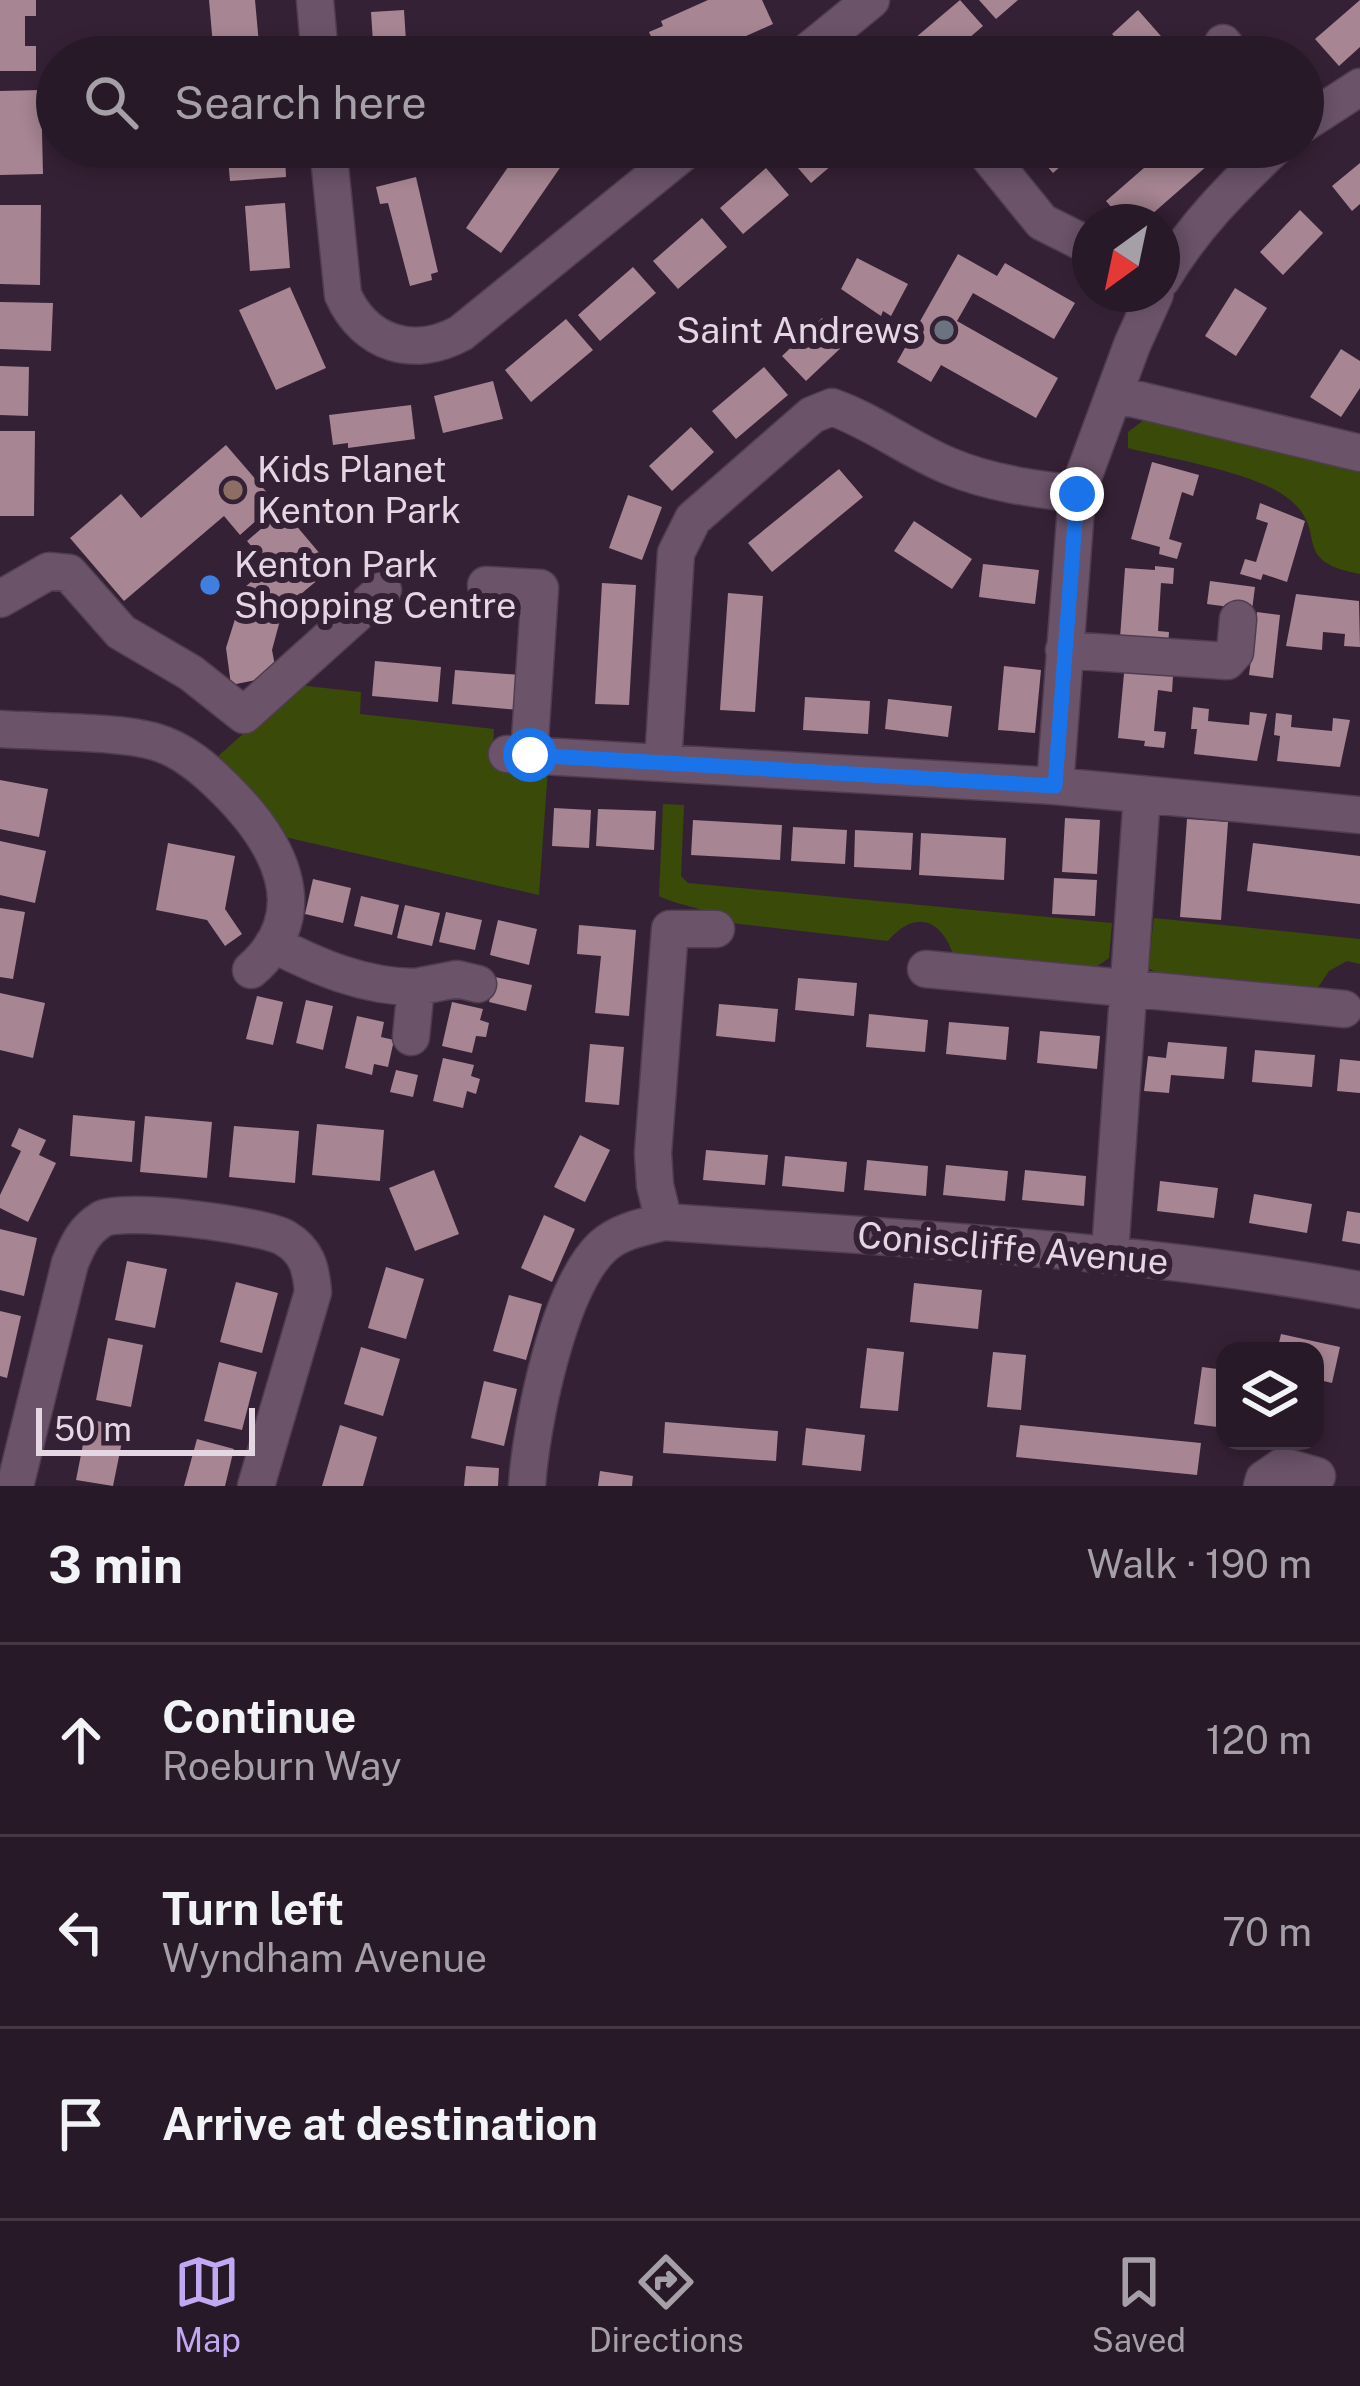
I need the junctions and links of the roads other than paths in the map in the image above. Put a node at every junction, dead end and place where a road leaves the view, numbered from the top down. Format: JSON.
{"nodes":[{"id":1,"x":315,"y":0,"type":"edge"},
{"id":2,"x":871,"y":0,"type":"edge"},
{"id":3,"x":318,"y":36,"type":"edge"},
{"id":4,"x":827,"y":36,"type":"edge"},
{"id":5,"x":1360,"y":87,"type":"edge"},
{"id":6,"x":1324,"y":110,"type":"edge"},
{"id":7,"x":330,"y":168,"type":"edge"},
{"id":8,"x":664,"y":168,"type":"edge"},
{"id":9,"x":998,"y":168,"type":"edge"},
{"id":10,"x":1253,"y":168,"type":"edge"},
{"id":11,"x":1072,"y":237,"type":"edge"},
{"id":12,"x":1180,"y":249,"type":"edge"},
{"id":13,"x":1148,"y":312,"type":"edge"},
{"id":14,"x":1114,"y":394,"type":"junction"},
{"id":15,"x":1360,"y":453,"type":"edge"},
{"id":16,"x":1077,"y":494,"type":"junction"},
{"id":17,"x":486,"y":585,"type":"dead end"},
{"id":18,"x":383,"y":590,"type":"dead end"},
{"id":19,"x":0,"y":599,"type":"edge"},
{"id":20,"x":1238,"y":619,"type":"dead end"},
{"id":21,"x":1064,"y":650,"type":"junction"},
{"id":22,"x":0,"y":729,"type":"edge"},
{"id":23,"x":663,"y":763,"type":"junction"},
{"id":24,"x":1055,"y":786,"type":"junction"},
{"id":25,"x":1142,"y":795,"type":"junction"},
{"id":26,"x":1360,"y":815,"type":"edge"},
{"id":27,"x":716,"y":929,"type":"dead end"},
{"id":28,"x":926,"y":969,"type":"dead end"},
{"id":29,"x":478,"y":984,"type":"dead end"},
{"id":30,"x":416,"y":987,"type":"junction"},
{"id":31,"x":1129,"y":990,"type":"junction"},
{"id":32,"x":1344,"y":1009,"type":"dead end"},
{"id":33,"x":411,"y":1037,"type":"dead end"},
{"id":34,"x":664,"y":1222,"type":"junction"},
{"id":35,"x":1110,"y":1253,"type":"junction"},
{"id":36,"x":1360,"y":1290,"type":"edge"},
{"id":37,"x":1317,"y":1476,"type":"dead end"},
{"id":38,"x":15,"y":1486,"type":"edge"},
{"id":39,"x":256,"y":1486,"type":"edge"},
{"id":40,"x":526,"y":1486,"type":"edge"},
{"id":41,"x":1262,"y":1486,"type":"edge"}],
"edges":[{"from":1,"to":3,"type":"street"},
{"from":2,"to":4,"type":"street"},
{"from":5,"to":6,"type":"street"},
{"from":7,"to":8,"type":"street"},
{"from":9,"to":11,"type":"street"},
{"from":10,"to":12,"type":"street"},
{"from":13,"to":14,"type":"street"},
{"from":14,"to":15,"type":"street"},
{"from":14,"to":16,"type":"street"},
{"from":16,"to":21,"type":"street"},
{"from":16,"to":23,"type":"street"},
{"from":17,"to":23,"type":"street"},
{"from":18,"to":19,"type":"street"},
{"from":20,"to":21,"type":"street"},
{"from":21,"to":24,"type":"street"},
{"from":22,"to":30,"type":"street"},
{"from":23,"to":24,"type":"street"},
{"from":24,"to":25,"type":"street"},
{"from":25,"to":26,"type":"street"},
{"from":25,"to":31,"type":"street"},
{"from":27,"to":34,"type":"street"},
{"from":28,"to":31,"type":"street"},
{"from":29,"to":30,"type":"street"},
{"from":30,"to":33,"type":"street"},
{"from":31,"to":32,"type":"street"},
{"from":31,"to":35,"type":"street"},
{"from":34,"to":35,"type":"street","name":"Coniscliffe Avenue"},
{"from":34,"to":40,"type":"street"},
{"from":35,"to":36,"type":"street","name":"Coniscliffe Avenue"},
{"from":37,"to":41,"type":"street"},
{"from":38,"to":39,"type":"street"}]}
